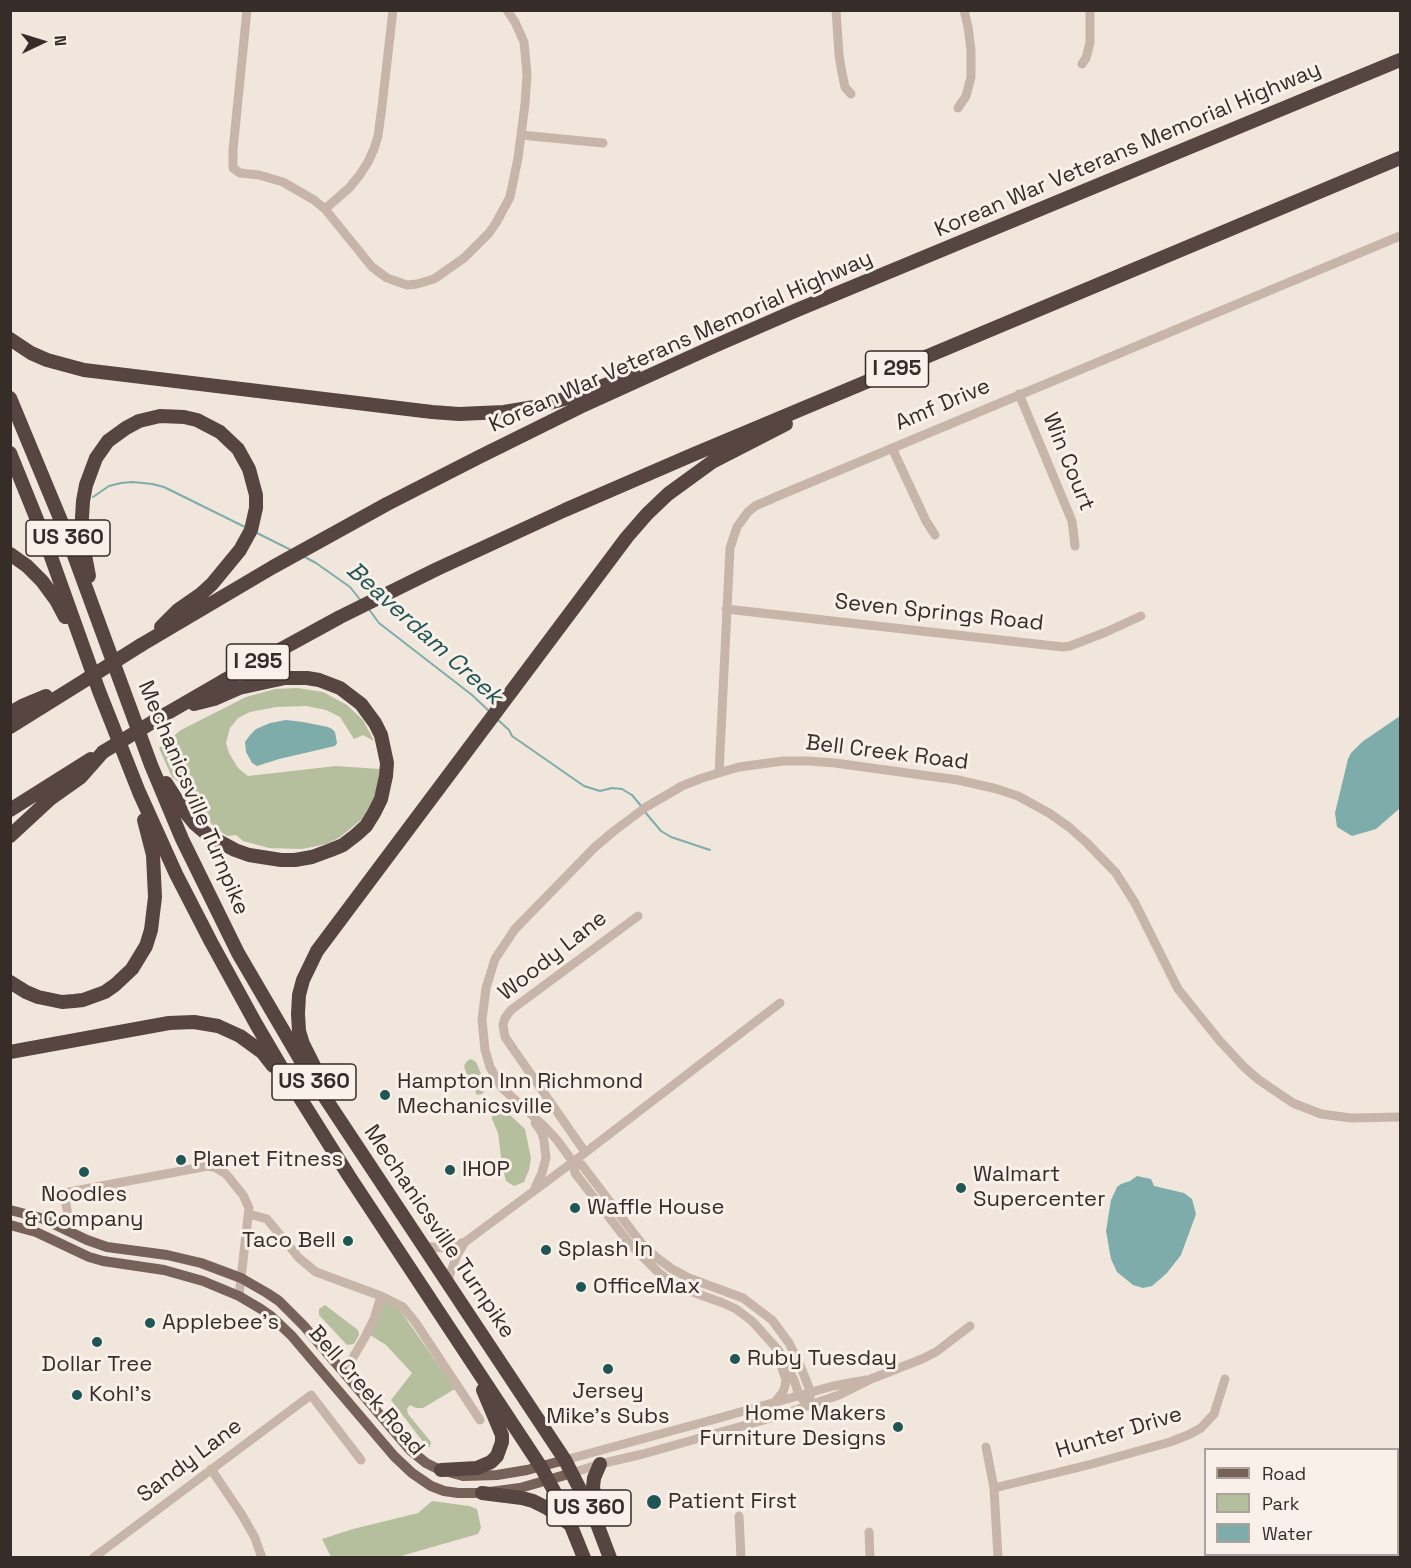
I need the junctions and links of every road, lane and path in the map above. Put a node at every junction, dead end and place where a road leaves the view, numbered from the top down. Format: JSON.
{"nodes":[{"id":1,"x":248,"y":10,"type":"edge"},
{"id":2,"x":393,"y":10,"type":"edge"},
{"id":3,"x":507,"y":10,"type":"edge"},
{"id":4,"x":836,"y":10,"type":"edge"},
{"id":5,"x":964,"y":10,"type":"edge"},
{"id":6,"x":1090,"y":10,"type":"edge"},
{"id":7,"x":1401,"y":60,"type":"edge"},
{"id":8,"x":1082,"y":64,"type":"dead end"},
{"id":9,"x":851,"y":94,"type":"dead end"},
{"id":10,"x":958,"y":108,"type":"dead end"},
{"id":11,"x":521,"y":135,"type":"junction"},
{"id":12,"x":603,"y":143,"type":"dead end"},
{"id":13,"x":1401,"y":158,"type":"edge"},
{"id":14,"x":325,"y":209,"type":"junction"},
{"id":15,"x":1401,"y":236,"type":"edge"},
{"id":16,"x":10,"y":339,"type":"edge"},
{"id":17,"x":710,"y":348,"type":"junction"},
{"id":18,"x":848,"y":390,"type":"junction"},
{"id":19,"x":1019,"y":394,"type":"junction"},
{"id":20,"x":10,"y":398,"type":"edge"},
{"id":21,"x":892,"y":448,"type":"junction"},
{"id":22,"x":10,"y":453,"type":"edge"},
{"id":23,"x":935,"y":535,"type":"dead end"},
{"id":24,"x":1075,"y":546,"type":"dead end"},
{"id":25,"x":10,"y":554,"type":"edge"},
{"id":26,"x":726,"y":609,"type":"junction"},
{"id":27,"x":1141,"y":616,"type":"dead end"},
{"id":28,"x":143,"y":644,"type":"junction"},
{"id":29,"x":119,"y":679,"type":"junction"},
{"id":30,"x":99,"y":691,"type":"junction"},
{"id":31,"x":53,"y":697,"type":"junction"},
{"id":32,"x":172,"y":711,"type":"junction"},
{"id":33,"x":10,"y":713,"type":"edge"},
{"id":34,"x":131,"y":713,"type":"junction"},
{"id":35,"x":112,"y":724,"type":"junction"},
{"id":36,"x":10,"y":727,"type":"edge"},
{"id":37,"x":89,"y":764,"type":"junction"},
{"id":38,"x":718,"y":773,"type":"junction"},
{"id":39,"x":10,"y":810,"type":"edge"},
{"id":40,"x":10,"y":836,"type":"edge"},
{"id":41,"x":638,"y":916,"type":"dead end"},
{"id":42,"x":10,"y":982,"type":"edge"},
{"id":43,"x":780,"y":1003,"type":"dead end"},
{"id":44,"x":10,"y":1052,"type":"edge"},
{"id":45,"x":529,"y":1113,"type":"junction"},
{"id":46,"x":1401,"y":1117,"type":"edge"},
{"id":47,"x":585,"y":1152,"type":"junction"},
{"id":48,"x":573,"y":1162,"type":"junction"},
{"id":49,"x":349,"y":1176,"type":"junction"},
{"id":50,"x":533,"y":1192,"type":"junction"},
{"id":51,"x":397,"y":1206,"type":"junction"},
{"id":52,"x":10,"y":1210,"type":"edge"},
{"id":53,"x":249,"y":1214,"type":"junction"},
{"id":54,"x":10,"y":1225,"type":"edge"},
{"id":55,"x":64,"y":1228,"type":"junction"},
{"id":56,"x":465,"y":1242,"type":"junction"},
{"id":57,"x":423,"y":1246,"type":"junction"},
{"id":58,"x":241,"y":1278,"type":"junction"},
{"id":59,"x":447,"y":1282,"type":"junction"},
{"id":60,"x":239,"y":1296,"type":"junction"},
{"id":61,"x":381,"y":1296,"type":"junction"},
{"id":62,"x":970,"y":1326,"type":"dead end"},
{"id":63,"x":771,"y":1340,"type":"junction"},
{"id":64,"x":468,"y":1355,"type":"junction"},
{"id":65,"x":344,"y":1373,"type":"junction"},
{"id":66,"x":871,"y":1379,"type":"junction"},
{"id":67,"x":1225,"y":1379,"type":"dead end"},
{"id":68,"x":811,"y":1393,"type":"junction"},
{"id":69,"x":799,"y":1395,"type":"junction"},
{"id":70,"x":775,"y":1402,"type":"junction"},
{"id":71,"x":808,"y":1406,"type":"junction"},
{"id":72,"x":480,"y":1420,"type":"dead end"},
{"id":73,"x":986,"y":1447,"type":"dead end"},
{"id":74,"x":361,"y":1460,"type":"dead end"},
{"id":75,"x":565,"y":1460,"type":"junction"},
{"id":76,"x":600,"y":1464,"type":"junction"},
{"id":77,"x":541,"y":1467,"type":"junction"},
{"id":78,"x":211,"y":1469,"type":"junction"},
{"id":79,"x":441,"y":1470,"type":"junction"},
{"id":80,"x":572,"y":1473,"type":"junction"},
{"id":81,"x":549,"y":1480,"type":"junction"},
{"id":82,"x":994,"y":1488,"type":"junction"},
{"id":83,"x":482,"y":1493,"type":"junction"},
{"id":84,"x":739,"y":1516,"type":"dead end"},
{"id":85,"x":572,"y":1526,"type":"junction"},
{"id":86,"x":869,"y":1532,"type":"dead end"},
{"id":87,"x":601,"y":1534,"type":"junction"},
{"id":88,"x":93,"y":1557,"type":"edge"},
{"id":89,"x":262,"y":1557,"type":"edge"},
{"id":90,"x":584,"y":1557,"type":"edge"},
{"id":91,"x":610,"y":1557,"type":"edge"},
{"id":92,"x":741,"y":1557,"type":"edge"},
{"id":93,"x":870,"y":1557,"type":"edge"},
{"id":94,"x":999,"y":1557,"type":"edge"}],
"edges":[{"from":1,"to":14,"type":"street"},
{"from":2,"to":14,"type":"street"},
{"from":3,"to":11,"type":"street"},
{"from":4,"to":9,"type":"street"},
{"from":5,"to":10,"type":"street"},
{"from":6,"to":8,"type":"street"},
{"from":7,"to":17,"type":"highway","name":"Korean War Veterans Memorial Highway"},
{"from":11,"to":12,"type":"street"},
{"from":11,"to":14,"type":"street"},
{"from":13,"to":18,"type":"highway","number":"I 295"},
{"from":15,"to":19,"type":"street","name":"Amf Drive"},
{"from":16,"to":17,"type":"highway"},
{"from":17,"to":28,"type":"highway","name":"Korean War Veterans Memorial Highway"},
{"from":18,"to":32,"type":"highway","number":"I 295"},
{"from":18,"to":51,"type":"highway"},
{"from":19,"to":21,"type":"street","name":"Amf Drive"},
{"from":19,"to":24,"type":"street","name":"Win Court"},
{"from":20,"to":29,"type":"highway","name":"Mechanicsville Turnpike","number":"US 360"},
{"from":21,"to":23,"type":"street"},
{"from":21,"to":26,"type":"street","name":"Amf Drive"},
{"from":22,"to":30,"type":"highway","name":"Mechanicsville Turnpike","number":"US 360"},
{"from":25,"to":30,"type":"highway"},
{"from":26,"to":27,"type":"street","name":"Seven Springs Road"},
{"from":26,"to":38,"type":"street","name":"Amf Drive"},
{"from":28,"to":29,"type":"highway"},
{"from":28,"to":31,"type":"highway","name":"Korean War Veterans Memorial Highway","bridge":true},
{"from":29,"to":34,"type":"highway","name":"Mechanicsville Turnpike","number":"US 360"},
{"from":30,"to":35,"type":"highway","name":"Mechanicsville Turnpike","number":"US 360"},
{"from":31,"to":33,"type":"highway"},
{"from":31,"to":36,"type":"highway"},
{"from":32,"to":34,"type":"highway"},
{"from":32,"to":37,"type":"highway","number":"I 295","bridge":true},
{"from":34,"to":51,"type":"highway","name":"Mechanicsville Turnpike","number":"US 360"},
{"from":35,"to":42,"type":"highway"},
{"from":35,"to":49,"type":"highway","name":"Mechanicsville Turnpike","number":"US 360"},
{"from":37,"to":39,"type":"highway"},
{"from":37,"to":40,"type":"highway"},
{"from":38,"to":45,"type":"street","name":"Bell Creek Road"},
{"from":38,"to":46,"type":"street","name":"Bell Creek Road"},
{"from":41,"to":47,"type":"street","name":"Woody Lane"},
{"from":43,"to":47,"type":"street"},
{"from":44,"to":49,"type":"highway"},
{"from":45,"to":48,"type":"street","name":"Bell Creek Road"},
{"from":45,"to":50,"type":"street"},
{"from":47,"to":48,"type":"street"},
{"from":48,"to":50,"type":"street"},
{"from":48,"to":63,"type":"street","name":"Bell Creek Road"},
{"from":48,"to":68,"type":"street","name":"Bell Creek Road"},
{"from":49,"to":64,"type":"highway","name":"Mechanicsville Turnpike","number":"US 360"},
{"from":50,"to":56,"type":"street"},
{"from":51,"to":57,"type":"highway","name":"Mechanicsville Turnpike","number":"US 360"},
{"from":52,"to":55,"type":"main road","name":"Bell Creek Road"},
{"from":53,"to":55,"type":"street"},
{"from":53,"to":58,"type":"street"},
{"from":53,"to":61,"type":"street"},
{"from":54,"to":60,"type":"main road","name":"Bell Creek Road"},
{"from":55,"to":58,"type":"main road","name":"Bell Creek Road"},
{"from":56,"to":57,"type":"street"},
{"from":56,"to":59,"type":"street"},
{"from":57,"to":59,"type":"highway","name":"Mechanicsville Turnpike","number":"US 360"},
{"from":58,"to":60,"type":"street"},
{"from":58,"to":65,"type":"main road","name":"Bell Creek Road"},
{"from":59,"to":75,"type":"highway","name":"Mechanicsville Turnpike","number":"US 360"},
{"from":60,"to":83,"type":"main road","name":"Bell Creek Road"},
{"from":61,"to":65,"type":"street"},
{"from":61,"to":72,"type":"street"},
{"from":62,"to":66,"type":"street"},
{"from":63,"to":69,"type":"street","name":"Bell Creek Road"},
{"from":63,"to":70,"type":"street"},
{"from":64,"to":77,"type":"highway","name":"Mechanicsville Turnpike","number":"US 360"},
{"from":64,"to":79,"type":"highway"},
{"from":65,"to":79,"type":"main road","name":"Bell Creek Road"},
{"from":66,"to":68,"type":"street"},
{"from":66,"to":71,"type":"street"},
{"from":67,"to":82,"type":"street","name":"Hunter Drive"},
{"from":68,"to":69,"type":"street","name":"Bell Creek Road"},
{"from":68,"to":71,"type":"street"},
{"from":69,"to":70,"type":"street","name":"Bell Creek Road"},
{"from":69,"to":71,"type":"street","name":"Bell Creek Road"},
{"from":70,"to":75,"type":"street","name":"Bell Creek Road"},
{"from":71,"to":76,"type":"street","name":"Bell Creek Road"},
{"from":73,"to":82,"type":"street"},
{"from":74,"to":78,"type":"street","name":"Sandy Lane"},
{"from":75,"to":77,"type":"main road","name":"Bell Creek Road"},
{"from":75,"to":80,"type":"highway","name":"Mechanicsville Turnpike","number":"US 360"},
{"from":76,"to":80,"type":"street","name":"Bell Creek Road"},
{"from":76,"to":87,"type":"highway"},
{"from":77,"to":79,"type":"main road","name":"Bell Creek Road"},
{"from":77,"to":81,"type":"highway","name":"Mechanicsville Turnpike","number":"US 360"},
{"from":78,"to":88,"type":"street","name":"Sandy Lane"},
{"from":78,"to":89,"type":"street"},
{"from":80,"to":81,"type":"main road","name":"Bell Creek Road"},
{"from":80,"to":87,"type":"highway","name":"Mechanicsville Turnpike","number":"US 360"},
{"from":81,"to":83,"type":"main road","name":"Bell Creek Road"},
{"from":81,"to":85,"type":"highway","name":"Mechanicsville Turnpike","number":"US 360"},
{"from":82,"to":94,"type":"street"},
{"from":83,"to":85,"type":"highway"},
{"from":84,"to":92,"type":"street"},
{"from":85,"to":90,"type":"highway","name":"Mechanicsville Turnpike","number":"US 360"},
{"from":86,"to":93,"type":"street"},
{"from":87,"to":91,"type":"highway","name":"Mechanicsville Turnpike","number":"US 360"}]}
